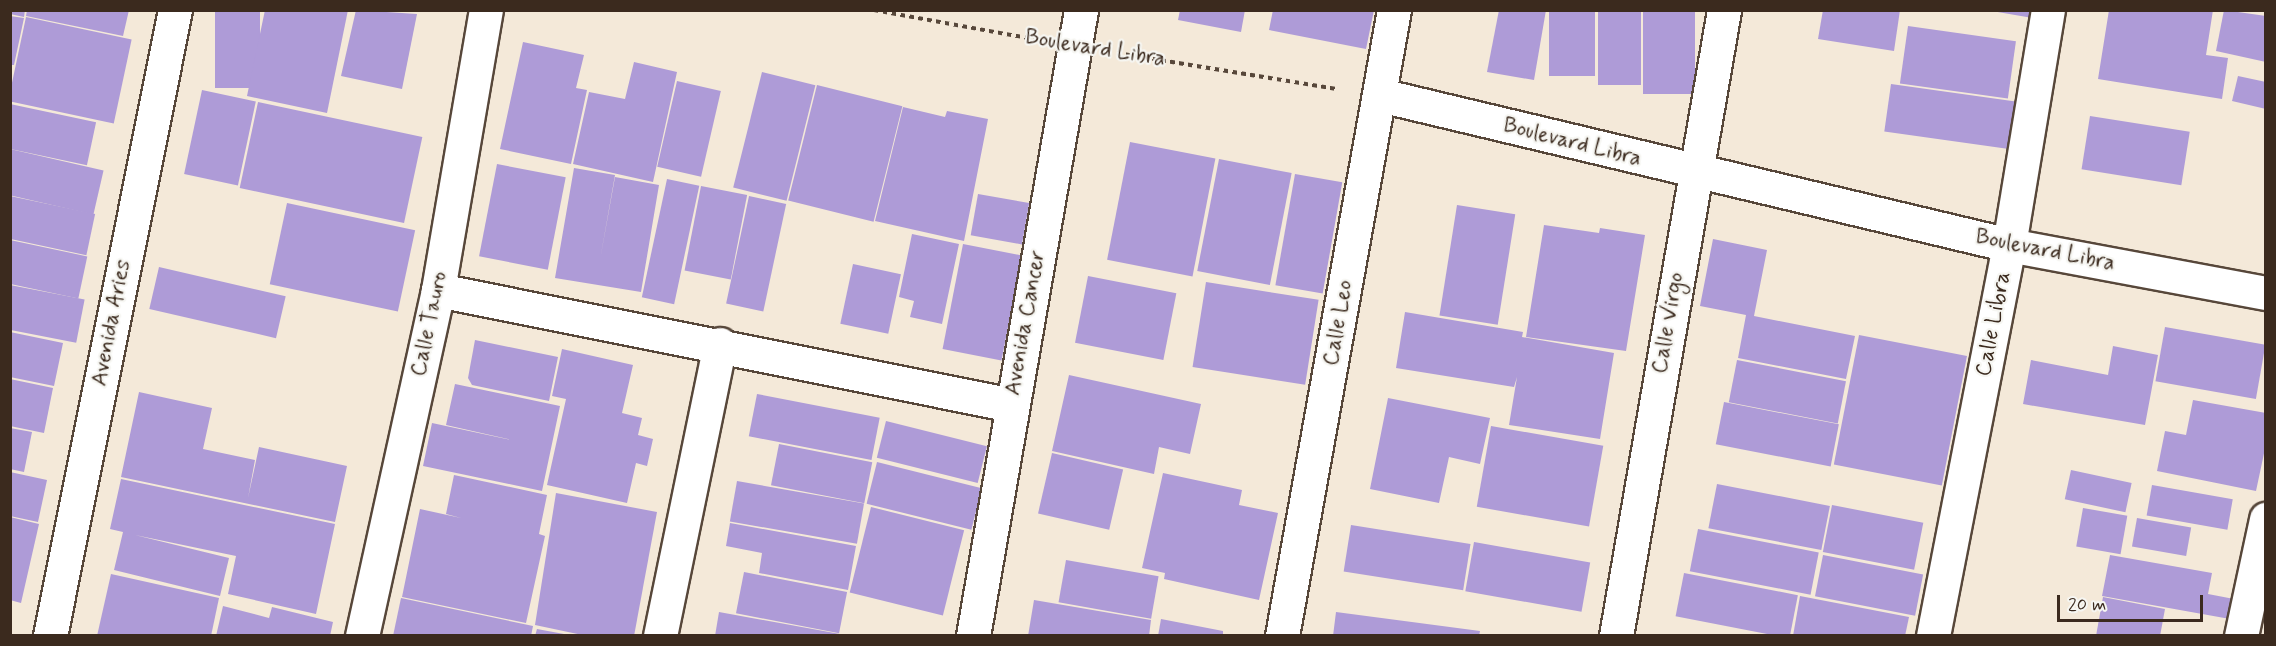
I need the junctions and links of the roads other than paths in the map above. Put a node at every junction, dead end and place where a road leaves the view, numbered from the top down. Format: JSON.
{"nodes":[{"id":1,"x":175,"y":10,"type":"edge"},
{"id":2,"x":486,"y":10,"type":"edge"},
{"id":3,"x":1081,"y":10,"type":"edge"},
{"id":4,"x":1394,"y":10,"type":"edge"},
{"id":5,"x":1724,"y":10,"type":"edge"},
{"id":6,"x":2048,"y":10,"type":"edge"},
{"id":7,"x":1380,"y":95,"type":"junction"},
{"id":8,"x":1695,"y":173,"type":"junction"},
{"id":9,"x":2009,"y":245,"type":"junction"},
{"id":10,"x":438,"y":290,"type":"junction"},
{"id":11,"x":2265,"y":293,"type":"edge"},
{"id":12,"x":720,"y":344,"type":"junction"},
{"id":13,"x":1012,"y":405,"type":"junction"},
{"id":14,"x":2265,"y":519,"type":"edge"},
{"id":15,"x":50,"y":636,"type":"edge"},
{"id":16,"x":362,"y":636,"type":"edge"},
{"id":17,"x":660,"y":636,"type":"edge"},
{"id":18,"x":973,"y":636,"type":"edge"},
{"id":19,"x":1282,"y":636,"type":"edge"},
{"id":20,"x":1616,"y":636,"type":"edge"},
{"id":21,"x":1933,"y":636,"type":"edge"},
{"id":22,"x":2241,"y":636,"type":"edge"}],
"edges":[{"from":1,"to":15,"type":"street","name":"Avenida Aries"},
{"from":2,"to":10,"type":"street","name":"Calle Tauro"},
{"from":3,"to":13,"type":"street","name":"Avenida Cancer"},
{"from":4,"to":7,"type":"street","name":"Calle Leo"},
{"from":5,"to":8,"type":"street","name":"Calle Virgo"},
{"from":6,"to":9,"type":"street","name":"Calle Libra"},
{"from":7,"to":8,"type":"street","name":"Boulevard Libra"},
{"from":7,"to":19,"type":"street","name":"Calle Leo"},
{"from":8,"to":9,"type":"street","name":"Boulevard Libra"},
{"from":8,"to":20,"type":"street","name":"Calle Virgo"},
{"from":9,"to":11,"type":"street","name":"Boulevard Libra"},
{"from":9,"to":21,"type":"street","name":"Calle Libra"},
{"from":10,"to":12,"type":"street"},
{"from":10,"to":16,"type":"street","name":"Calle Tauro"},
{"from":12,"to":13,"type":"street"},
{"from":12,"to":17,"type":"street"},
{"from":13,"to":18,"type":"street","name":"Avenida Cancer"},
{"from":14,"to":22,"type":"street"}]}
